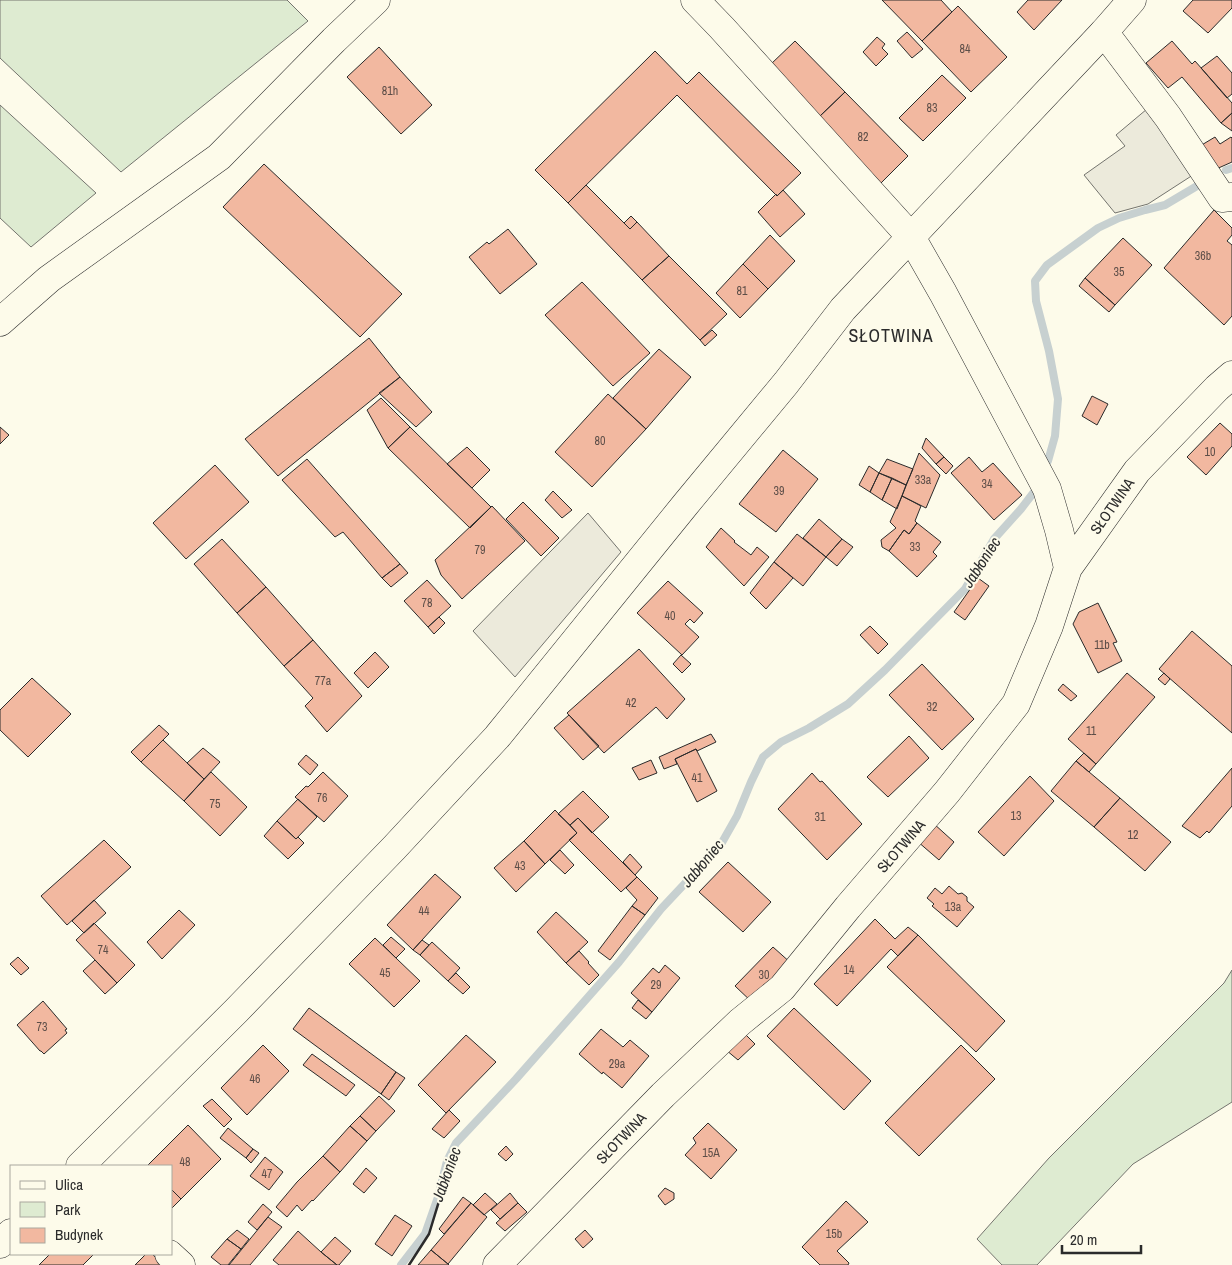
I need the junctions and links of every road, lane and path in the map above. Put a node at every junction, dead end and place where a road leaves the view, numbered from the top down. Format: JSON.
{"nodes":[{"id":1,"x":376,"y":0,"type":"edge"},
{"id":2,"x":695,"y":0,"type":"edge"},
{"id":3,"x":1132,"y":0,"type":"edge"},
{"id":4,"x":1104,"y":32,"type":"junction"},
{"id":5,"x":1232,"y":197,"type":"edge"},
{"id":6,"x":910,"y":236,"type":"junction"},
{"id":7,"x":0,"y":322,"type":"edge"},
{"id":8,"x":1232,"y":375,"type":"edge"},
{"id":9,"x":1068,"y":568,"type":"junction"},
{"id":10,"x":81,"y":1165,"type":"edge"},
{"id":11,"x":10,"y":1234,"type":"edge"},
{"id":12,"x":0,"y":1244,"type":"edge"},
{"id":13,"x":170,"y":1255,"type":"edge"},
{"id":14,"x":181,"y":1265,"type":"edge"},
{"id":15,"x":496,"y":1265,"type":"edge"}],
"edges":[{"from":1,"to":7,"type":"street"},
{"from":2,"to":6,"type":"street"},
{"from":3,"to":4,"type":"street"},
{"from":4,"to":5,"type":"street"},
{"from":4,"to":6,"type":"street"},
{"from":6,"to":9,"type":"street"},
{"from":6,"to":10,"type":"street"},
{"from":8,"to":9,"type":"street","name":"SŁOTWINA"},
{"from":9,"to":15,"type":"street","name":"SŁOTWINA"},
{"from":11,"to":12,"type":"street"},
{"from":13,"to":14,"type":"street"}]}
